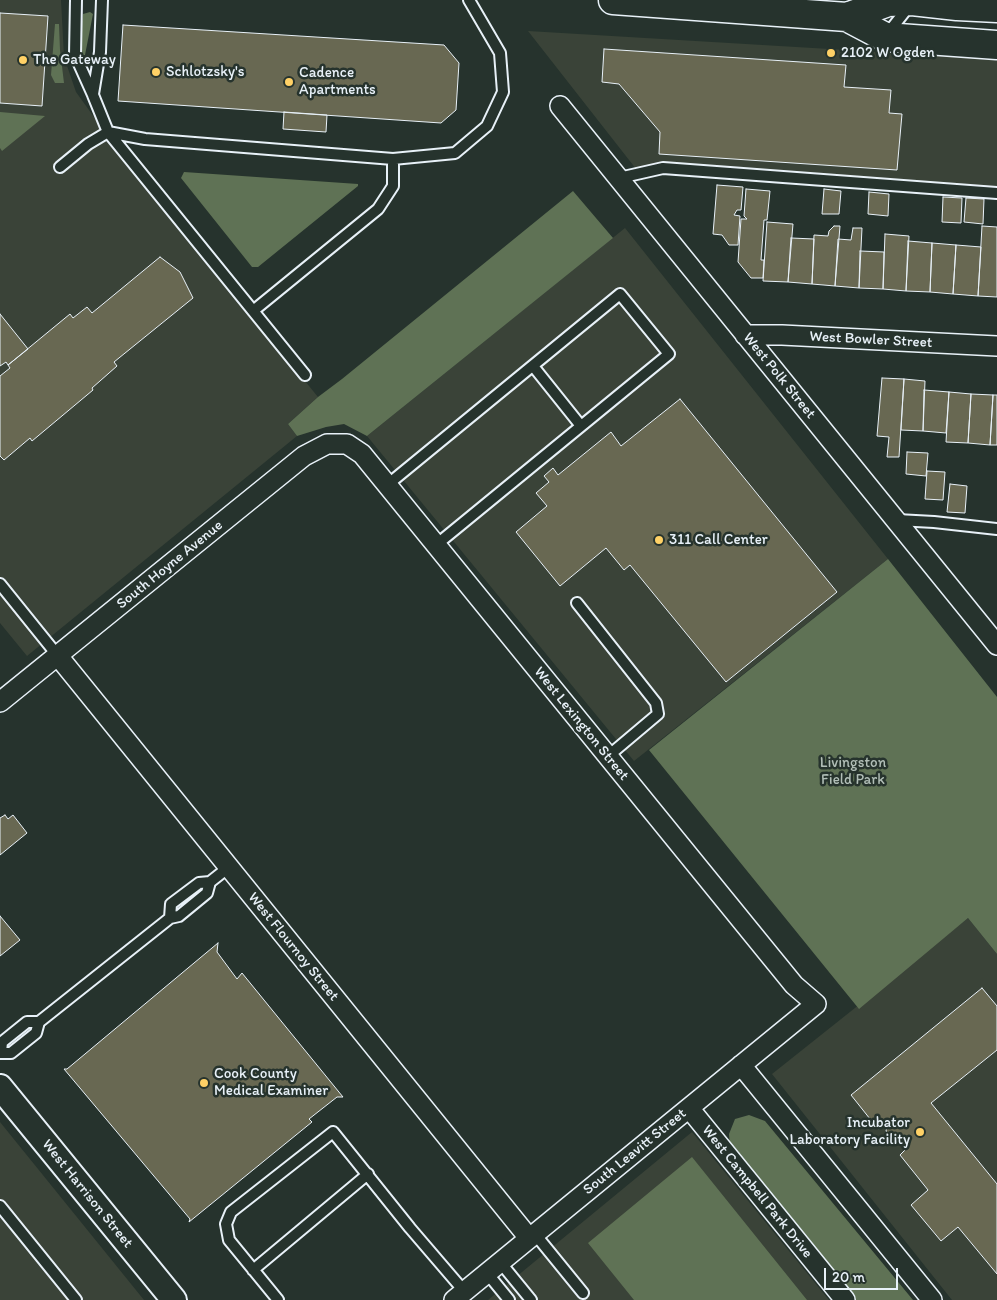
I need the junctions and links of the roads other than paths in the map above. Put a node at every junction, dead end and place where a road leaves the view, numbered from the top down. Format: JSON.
{"nodes":[{"id":1,"x":76,"y":0,"type":"edge"},
{"id":2,"x":102,"y":0,"type":"edge"},
{"id":3,"x":469,"y":0,"type":"edge"},
{"id":4,"x":613,"y":0,"type":"edge"},
{"id":5,"x":912,"y":1,"type":"edge"},
{"id":6,"x":997,"y":8,"type":"edge"},
{"id":7,"x":847,"y":17,"type":"junction"},
{"id":8,"x":885,"y":37,"type":"junction"},
{"id":9,"x":997,"y":45,"type":"edge"},
{"id":10,"x":93,"y":95,"type":"junction"},
{"id":11,"x":560,"y":106,"type":"dead end"},
{"id":12,"x":108,"y":132,"type":"junction"},
{"id":13,"x":393,"y":159,"type":"junction"},
{"id":14,"x":60,"y":167,"type":"dead end"},
{"id":15,"x":619,"y":178,"type":"junction"},
{"id":16,"x":997,"y":193,"type":"edge"},
{"id":17,"x":253,"y":311,"type":"junction"},
{"id":18,"x":746,"y":335,"type":"junction"},
{"id":19,"x":997,"y":346,"type":"edge"},
{"id":20,"x":532,"y":366,"type":"junction"},
{"id":21,"x":305,"y":375,"type":"dead end"},
{"id":22,"x":581,"y":426,"type":"junction"},
{"id":23,"x":347,"y":444,"type":"joint"},
{"id":24,"x":386,"y":486,"type":"junction"},
{"id":25,"x":896,"y":520,"type":"junction"},
{"id":26,"x":997,"y":529,"type":"edge"},
{"id":27,"x":436,"y":545,"type":"junction"},
{"id":28,"x":0,"y":584,"type":"edge"},
{"id":29,"x":577,"y":603,"type":"dead end"},
{"id":30,"x":997,"y":645,"type":"edge"},
{"id":31,"x":58,"y":656,"type":"junction"},
{"id":32,"x":0,"y":702,"type":"edge"},
{"id":33,"x":607,"y":757,"type":"junction"},
{"id":34,"x":229,"y":867,"type":"junction"},
{"id":35,"x":816,"y":1004,"type":"joint"},
{"id":36,"x":0,"y":1053,"type":"edge"},
{"id":37,"x":741,"y":1065,"type":"junction"},
{"id":38,"x":0,"y":1087,"type":"edge"},
{"id":39,"x":689,"y":1108,"type":"junction"},
{"id":40,"x":368,"y":1174,"type":"junction"},
{"id":41,"x":0,"y":1206,"type":"edge"},
{"id":42,"x":532,"y":1236,"type":"junction"},
{"id":43,"x":494,"y":1268,"type":"junction"},
{"id":44,"x":253,"y":1270,"type":"junction"},
{"id":45,"x":583,"y":1293,"type":"dead end"},
{"id":46,"x":459,"y":1296,"type":"edge"},
{"id":47,"x":76,"y":1300,"type":"edge"},
{"id":48,"x":174,"y":1300,"type":"edge"},
{"id":49,"x":278,"y":1300,"type":"edge"},
{"id":50,"x":509,"y":1300,"type":"edge"},
{"id":51,"x":531,"y":1300,"type":"edge"},
{"id":52,"x":845,"y":1300,"type":"edge"},
{"id":53,"x":932,"y":1300,"type":"edge"}],
"edges":[{"from":1,"to":10,"type":"lane"},
{"from":2,"to":10,"type":"lane"},
{"from":3,"to":13,"type":"lane"},
{"from":4,"to":7,"type":"main road"},
{"from":5,"to":6,"type":"main road"},
{"from":5,"to":7,"type":"main road"},
{"from":5,"to":8,"type":"lane"},
{"from":7,"to":8,"type":"main road"},
{"from":8,"to":9,"type":"main road"},
{"from":10,"to":12,"type":"lane"},
{"from":11,"to":15,"type":"street","name":"West Polk Street"},
{"from":12,"to":13,"type":"lane"},
{"from":12,"to":14,"type":"lane"},
{"from":12,"to":17,"type":"lane"},
{"from":13,"to":17,"type":"lane"},
{"from":15,"to":16,"type":"lane"},
{"from":15,"to":18,"type":"street","name":"West Polk Street"},
{"from":17,"to":21,"type":"lane"},
{"from":18,"to":19,"type":"street","name":"West Bowler Street"},
{"from":18,"to":25,"type":"street","name":"West Polk Street"},
{"from":20,"to":22,"type":"lane"},
{"from":20,"to":22,"type":"lane"},
{"from":20,"to":24,"type":"lane"},
{"from":22,"to":27,"type":"lane"},
{"from":23,"to":24,"type":"street","name":"West Lexington Street"},
{"from":23,"to":31,"type":"street","name":"South Hoyne Avenue"},
{"from":24,"to":27,"type":"street","name":"West Lexington Street"},
{"from":25,"to":26,"type":"lane"},
{"from":25,"to":30,"type":"street","name":"West Polk Street"},
{"from":27,"to":33,"type":"street","name":"West Lexington Street"},
{"from":28,"to":31,"type":"lane"},
{"from":29,"to":33,"type":"lane"},
{"from":31,"to":32,"type":"street","name":"South Hoyne Avenue"},
{"from":31,"to":34,"type":"street","name":"West Flournoy Street"},
{"from":33,"to":35,"type":"street","name":"West Lexington Street"},
{"from":34,"to":36,"type":"lane"},
{"from":34,"to":42,"type":"street","name":"West Flournoy Street"},
{"from":35,"to":37,"type":"street","name":"South Leavitt Street"},
{"from":37,"to":39,"type":"street","name":"South Leavitt Street"},
{"from":37,"to":53,"type":"street"},
{"from":38,"to":48,"type":"street","name":"West Harrison Street"},
{"from":39,"to":42,"type":"street","name":"South Leavitt Street"},
{"from":39,"to":52,"type":"street","name":"West Campbell Park Drive"},
{"from":40,"to":44,"type":"lane"},
{"from":40,"to":44,"type":"lane"},
{"from":40,"to":46,"type":"lane"},
{"from":41,"to":47,"type":"lane"},
{"from":42,"to":43,"type":"street","name":"South Leavitt Street"},
{"from":42,"to":45,"type":"lane"},
{"from":43,"to":46,"type":"street","name":"South Leavitt Street"},
{"from":43,"to":50,"type":"lane"},
{"from":43,"to":51,"type":"lane"},
{"from":44,"to":49,"type":"lane"}]}
